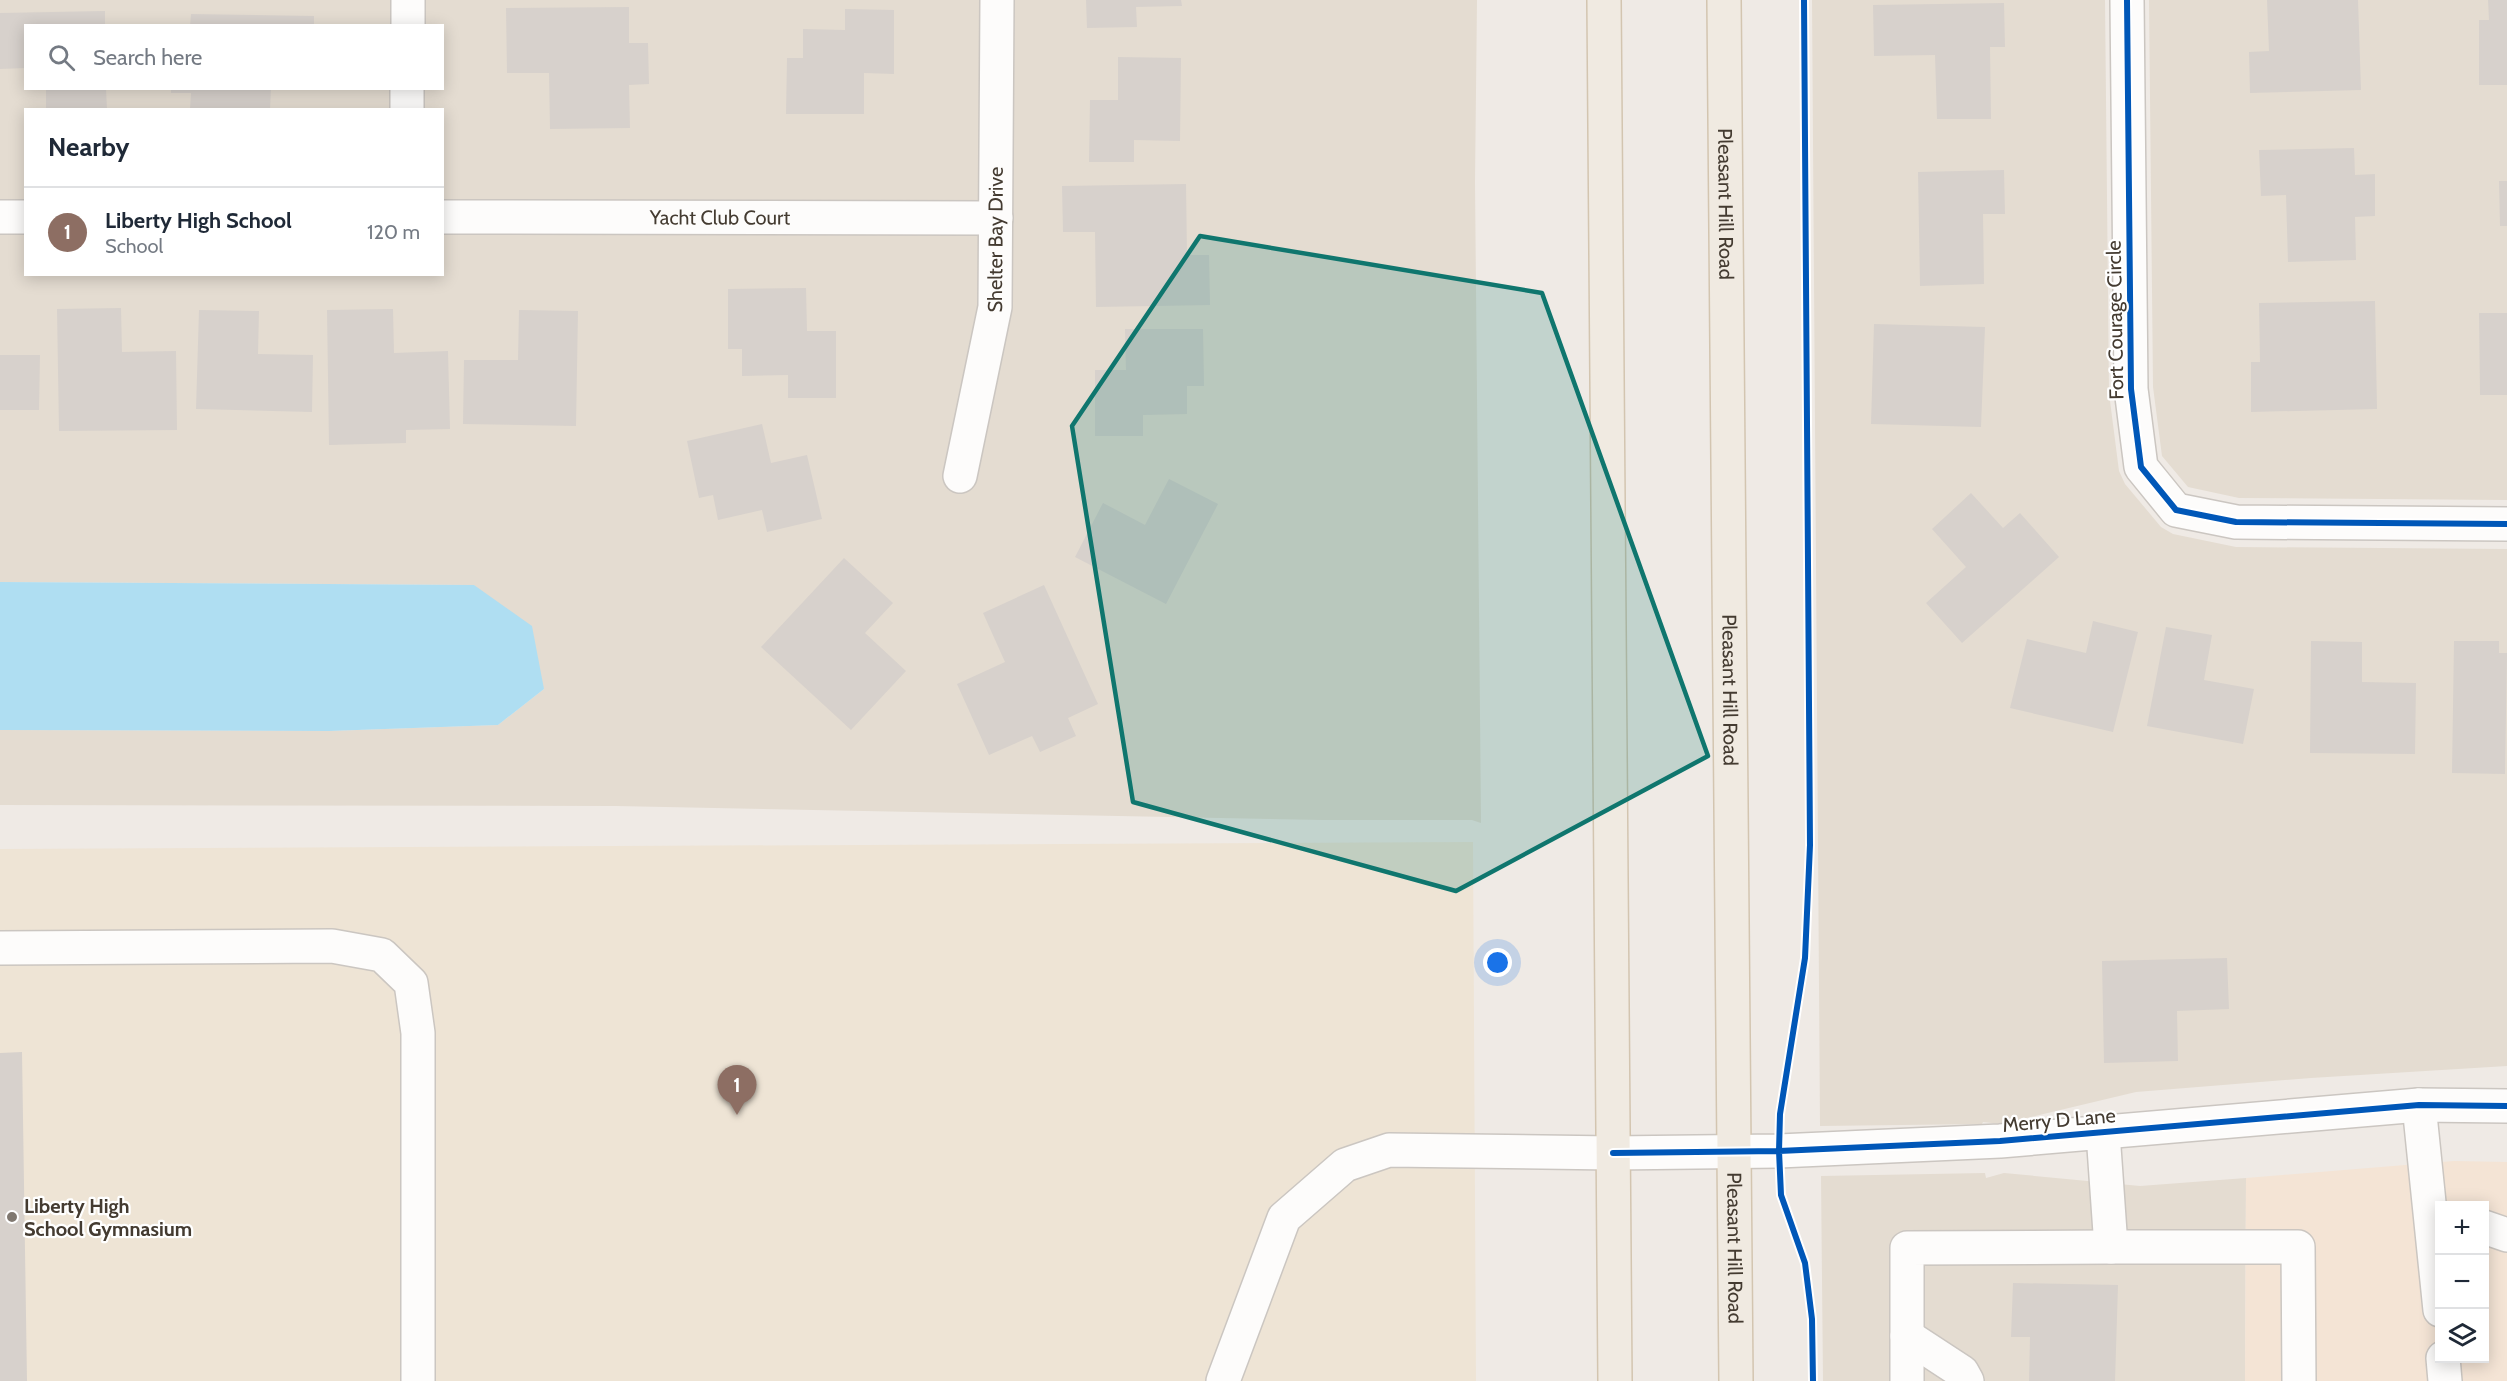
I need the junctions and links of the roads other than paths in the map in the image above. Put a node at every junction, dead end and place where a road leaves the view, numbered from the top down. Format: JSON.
{"nodes":[{"id":1,"x":408,"y":0,"type":"edge"},
{"id":2,"x":997,"y":0,"type":"edge"},
{"id":3,"x":1604,"y":0,"type":"edge"},
{"id":4,"x":1724,"y":0,"type":"edge"},
{"id":5,"x":2127,"y":0,"type":"edge"},
{"id":6,"x":408,"y":24,"type":"edge"},
{"id":7,"x":407,"y":90,"type":"edge"},
{"id":8,"x":407,"y":108,"type":"edge"},
{"id":9,"x":0,"y":217,"type":"edge"},
{"id":10,"x":24,"y":217,"type":"edge"},
{"id":11,"x":444,"y":217,"type":"edge"},
{"id":12,"x":996,"y":218,"type":"junction"},
{"id":13,"x":960,"y":476,"type":"dead end"},
{"id":14,"x":2507,"y":524,"type":"edge"},
{"id":15,"x":0,"y":948,"type":"edge"},
{"id":16,"x":2419,"y":1105,"type":"junction"},
{"id":17,"x":2507,"y":1106,"type":"edge"},
{"id":18,"x":2103,"y":1133,"type":"junction"},
{"id":19,"x":1734,"y":1152,"type":"junction"},
{"id":20,"x":1613,"y":1153,"type":"junction"},
{"id":21,"x":2434,"y":1207,"type":"edge"},
{"id":22,"x":2489,"y":1229,"type":"edge"},
{"id":23,"x":2507,"y":1235,"type":"edge"},
{"id":24,"x":2111,"y":1247,"type":"junction"},
{"id":25,"x":2439,"y":1309,"type":"edge"},
{"id":26,"x":1907,"y":1336,"type":"junction"},
{"id":27,"x":2443,"y":1363,"type":"edge"},
{"id":28,"x":418,"y":1381,"type":"edge"},
{"id":29,"x":1223,"y":1381,"type":"edge"},
{"id":30,"x":1615,"y":1381,"type":"edge"},
{"id":31,"x":1736,"y":1381,"type":"edge"},
{"id":32,"x":1907,"y":1381,"type":"edge"},
{"id":33,"x":1967,"y":1381,"type":"edge"},
{"id":34,"x":2299,"y":1381,"type":"edge"},
{"id":35,"x":2445,"y":1381,"type":"edge"}],
"edges":[{"from":1,"to":6,"type":"street"},
{"from":2,"to":12,"type":"street","name":"Shelter Bay Drive"},
{"from":3,"to":20,"type":"main road"},
{"from":4,"to":19,"type":"main road","name":"Pleasant Hill Road"},
{"from":5,"to":14,"type":"street","name":"Fort Courage Circle"},
{"from":7,"to":8,"type":"street"},
{"from":9,"to":10,"type":"street"},
{"from":11,"to":12,"type":"street","name":"Yacht Club Court"},
{"from":12,"to":13,"type":"street","name":"Shelter Bay Drive"},
{"from":15,"to":28,"type":"street"},
{"from":16,"to":17,"type":"street","name":"Merry D Lane"},
{"from":16,"to":18,"type":"street","name":"Merry D Lane"},
{"from":16,"to":21,"type":"street"},
{"from":18,"to":19,"type":"street","name":"Merry D Lane"},
{"from":18,"to":24,"type":"street"},
{"from":19,"to":20,"type":"street","name":"Merry D Lane"},
{"from":19,"to":31,"type":"main road","name":"Pleasant Hill Road"},
{"from":20,"to":29,"type":"street","name":"Merry D Lane"},
{"from":20,"to":30,"type":"main road"},
{"from":21,"to":25,"type":"street"},
{"from":22,"to":23,"type":"street"},
{"from":24,"to":26,"type":"street"},
{"from":24,"to":34,"type":"street"},
{"from":26,"to":32,"type":"street"},
{"from":26,"to":33,"type":"street"},
{"from":27,"to":35,"type":"street"}]}
